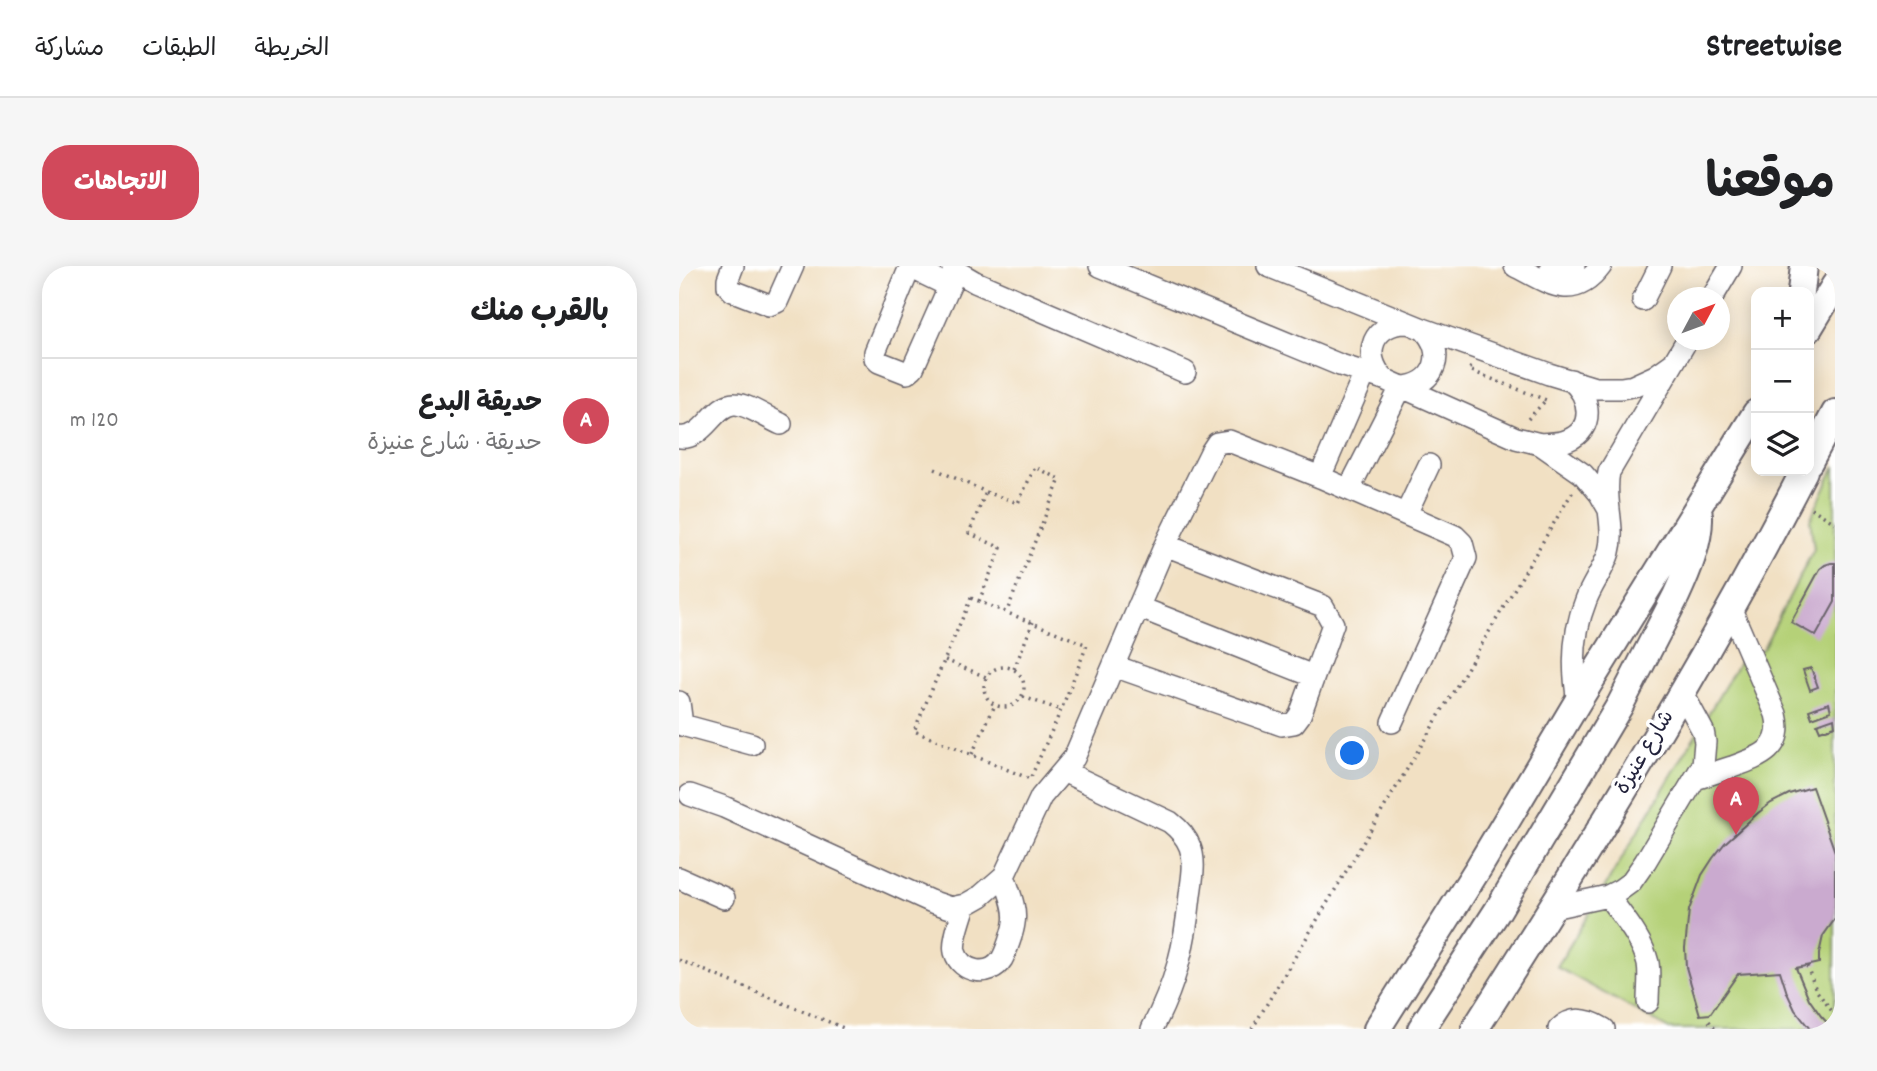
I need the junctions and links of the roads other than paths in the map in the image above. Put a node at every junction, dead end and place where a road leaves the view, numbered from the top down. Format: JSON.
{"nodes":[{"id":1,"x":733,"y":266,"type":"edge"},
{"id":2,"x":793,"y":266,"type":"edge"},
{"id":3,"x":1100,"y":266,"type":"edge"},
{"id":4,"x":1268,"y":266,"type":"edge"},
{"id":5,"x":1551,"y":266,"type":"edge"},
{"id":6,"x":1574,"y":266,"type":"edge"},
{"id":7,"x":1601,"y":266,"type":"edge"},
{"id":8,"x":1660,"y":266,"type":"edge"},
{"id":9,"x":1731,"y":266,"type":"edge"},
{"id":10,"x":1804,"y":266,"type":"edge"},
{"id":11,"x":1518,"y":267,"type":"edge"},
{"id":12,"x":952,"y":274,"type":"edge"},
{"id":13,"x":1835,"y":285,"type":"edge"},
{"id":14,"x":1719,"y":287,"type":"edge"},
{"id":15,"x":1802,"y":287,"type":"edge"},
{"id":16,"x":1643,"y":300,"type":"dead end"},
{"id":17,"x":1814,"y":320,"type":"edge"},
{"id":18,"x":1416,"y":326,"type":"junction"},
{"id":19,"x":1681,"y":350,"type":"edge"},
{"id":20,"x":1672,"y":364,"type":"junction"},
{"id":21,"x":1185,"y":372,"type":"dead end"},
{"id":22,"x":1383,"y":380,"type":"junction"},
{"id":23,"x":1571,"y":380,"type":"junction"},
{"id":24,"x":1835,"y":413,"type":"edge"},
{"id":25,"x":1751,"y":421,"type":"edge"},
{"id":26,"x":781,"y":424,"type":"dead end"},
{"id":27,"x":679,"y":437,"type":"edge"},
{"id":28,"x":1540,"y":444,"type":"junction"},
{"id":29,"x":1814,"y":453,"type":"edge"},
{"id":30,"x":1429,"y":465,"type":"dead end"},
{"id":31,"x":1801,"y":476,"type":"edge"},
{"id":32,"x":1320,"y":477,"type":"junction"},
{"id":33,"x":1349,"y":489,"type":"junction"},
{"id":34,"x":1699,"y":507,"type":"junction"},
{"id":35,"x":1608,"y":508,"type":"junction"},
{"id":36,"x":1406,"y":514,"type":"junction"},
{"id":37,"x":1165,"y":545,"type":"junction"},
{"id":38,"x":1138,"y":607,"type":"junction"},
{"id":39,"x":1730,"y":607,"type":"junction"},
{"id":40,"x":1114,"y":666,"type":"junction"},
{"id":41,"x":1313,"y":676,"type":"junction"},
{"id":42,"x":1682,"y":692,"type":"junction"},
{"id":43,"x":1578,"y":701,"type":"junction"},
{"id":44,"x":679,"y":702,"type":"edge"},
{"id":45,"x":1392,"y":722,"type":"dead end"},
{"id":46,"x":680,"y":726,"type":"edge"},
{"id":47,"x":753,"y":744,"type":"dead end"},
{"id":48,"x":1063,"y":771,"type":"junction"},
{"id":49,"x":1695,"y":779,"type":"junction"},
{"id":50,"x":690,"y":795,"type":"dead end"},
{"id":51,"x":1004,"y":876,"type":"junction"},
{"id":52,"x":679,"y":878,"type":"edge"},
{"id":53,"x":1608,"y":896,"type":"junction"},
{"id":54,"x":724,"y":898,"type":"dead end"},
{"id":55,"x":965,"y":905,"type":"junction"},
{"id":56,"x":1552,"y":908,"type":"junction"},
{"id":57,"x":1648,"y":1002,"type":"dead end"},
{"id":58,"x":1152,"y":1029,"type":"edge"},
{"id":59,"x":1377,"y":1029,"type":"edge"},
{"id":60,"x":1420,"y":1029,"type":"edge"},
{"id":61,"x":1475,"y":1029,"type":"edge"},
{"id":62,"x":1559,"y":1029,"type":"edge"},
{"id":63,"x":1604,"y":1029,"type":"edge"}],
"edges":[{"from":1,"to":2,"type":"street"},
{"from":3,"to":22,"type":"street"},
{"from":4,"to":18,"type":"street"},
{"from":5,"to":6,"type":"street"},
{"from":7,"to":11,"type":"street"},
{"from":8,"to":16,"type":"street"},
{"from":9,"to":14,"type":"street"},
{"from":10,"to":15,"type":"main road"},
{"from":12,"to":12,"type":"street"},
{"from":12,"to":21,"type":"street"},
{"from":13,"to":17,"type":"main road"},
{"from":18,"to":22,"type":"street"},
{"from":18,"to":22,"type":"street"},
{"from":18,"to":23,"type":"street"},
{"from":19,"to":20,"type":"street"},
{"from":20,"to":23,"type":"street"},
{"from":20,"to":35,"type":"street"},
{"from":22,"to":28,"type":"street"},
{"from":22,"to":32,"type":"street"},
{"from":22,"to":33,"type":"street"},
{"from":23,"to":28,"type":"street"},
{"from":24,"to":29,"type":"main road"},
{"from":25,"to":34,"type":"main road"},
{"from":26,"to":27,"type":"street"},
{"from":28,"to":35,"type":"street"},
{"from":30,"to":36,"type":"street"},
{"from":31,"to":39,"type":"main road","name":"شارع عنيزة"},
{"from":32,"to":33,"type":"street"},
{"from":32,"to":37,"type":"street"},
{"from":33,"to":36,"type":"street"},
{"from":34,"to":43,"type":"main road"},
{"from":34,"to":60,"type":"main road"},
{"from":35,"to":43,"type":"street"},
{"from":36,"to":45,"type":"street"},
{"from":37,"to":38,"type":"street"},
{"from":37,"to":41,"type":"street"},
{"from":38,"to":40,"type":"street"},
{"from":38,"to":41,"type":"street"},
{"from":39,"to":42,"type":"main road","name":"شارع عنيزة"},
{"from":39,"to":49,"type":"street"},
{"from":40,"to":41,"type":"street"},
{"from":40,"to":48,"type":"street"},
{"from":42,"to":49,"type":"street"},
{"from":42,"to":56,"type":"main road","name":"شارع عنيزة"},
{"from":43,"to":59,"type":"main road"},
{"from":44,"to":46,"type":"street"},
{"from":46,"to":47,"type":"street"},
{"from":48,"to":51,"type":"street"},
{"from":48,"to":58,"type":"street"},
{"from":49,"to":53,"type":"street"},
{"from":50,"to":55,"type":"street"},
{"from":51,"to":55,"type":"street"},
{"from":51,"to":55,"type":"street"},
{"from":52,"to":54,"type":"street"},
{"from":53,"to":56,"type":"street"},
{"from":53,"to":57,"type":"street"},
{"from":56,"to":61,"type":"main road","name":"شارع عنيزة"},
{"from":62,"to":63,"type":"street"}]}
